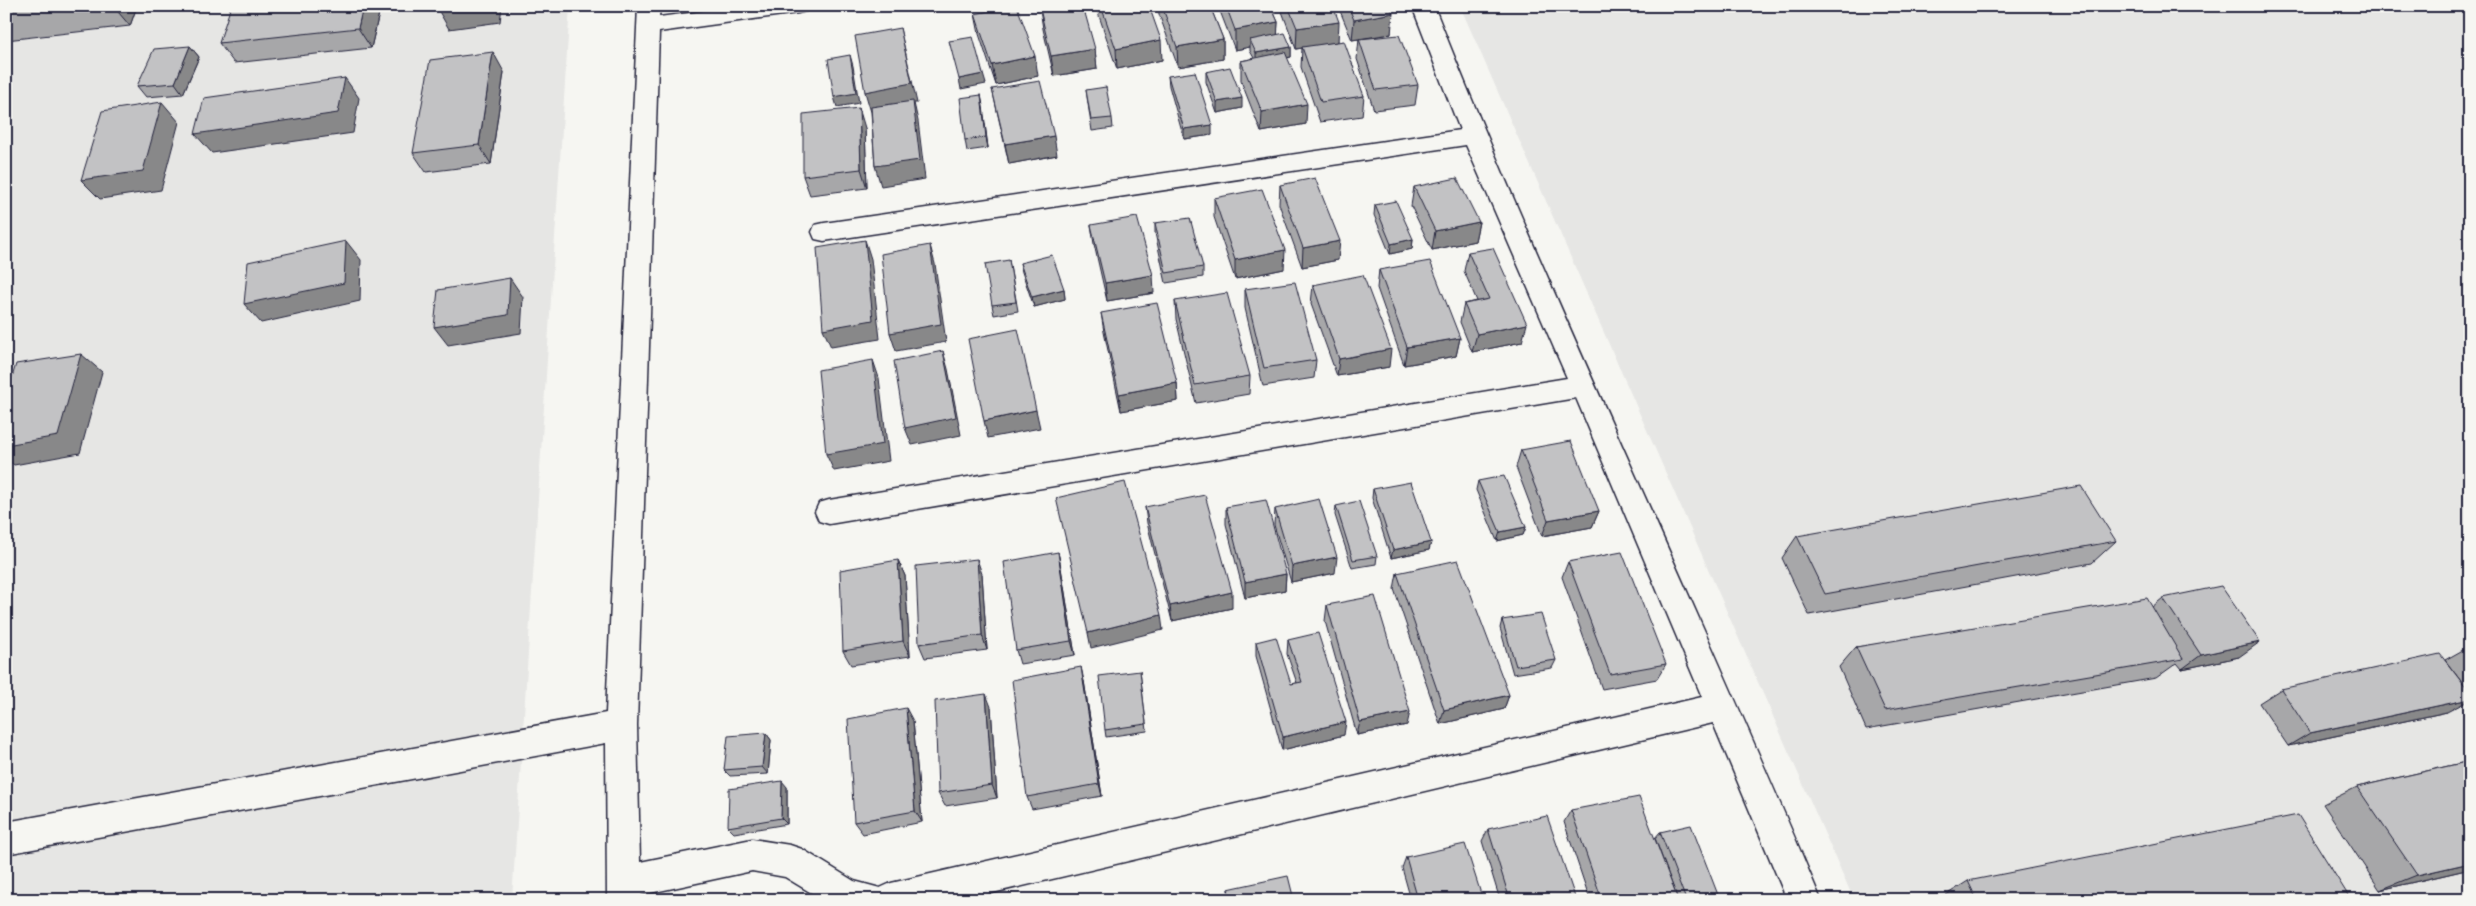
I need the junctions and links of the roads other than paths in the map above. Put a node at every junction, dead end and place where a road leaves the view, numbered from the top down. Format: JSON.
{"nodes":[{"id":1,"x":798,"y":6,"type":"edge"},
{"id":2,"x":1423,"y":6,"type":"edge"},
{"id":3,"x":649,"y":16,"type":"edge"},
{"id":4,"x":1474,"y":136,"type":"junction"},
{"id":5,"x":824,"y":232,"type":"dead end"},
{"id":6,"x":1584,"y":386,"type":"junction"},
{"id":7,"x":829,"y":512,"type":"dead end"},
{"id":8,"x":1720,"y":707,"type":"junction"},
{"id":9,"x":621,"y":725,"type":"junction"},
{"id":10,"x":6,"y":838,"type":"edge"},
{"id":11,"x":624,"y":891,"type":"edge"},
{"id":12,"x":870,"y":900,"type":"edge"},
{"id":13,"x":891,"y":900,"type":"edge"},
{"id":14,"x":1804,"y":900,"type":"edge"}],
"edges":[{"from":1,"to":3,"type":"street"},
{"from":2,"to":4,"type":"street"},
{"from":3,"to":9,"type":"street"},
{"from":4,"to":5,"type":"street"},
{"from":4,"to":6,"type":"street"},
{"from":6,"to":7,"type":"street"},
{"from":6,"to":8,"type":"street"},
{"from":8,"to":13,"type":"street"},
{"from":8,"to":14,"type":"street"},
{"from":9,"to":10,"type":"street"},
{"from":9,"to":11,"type":"street"},
{"from":11,"to":12,"type":"street"}]}
